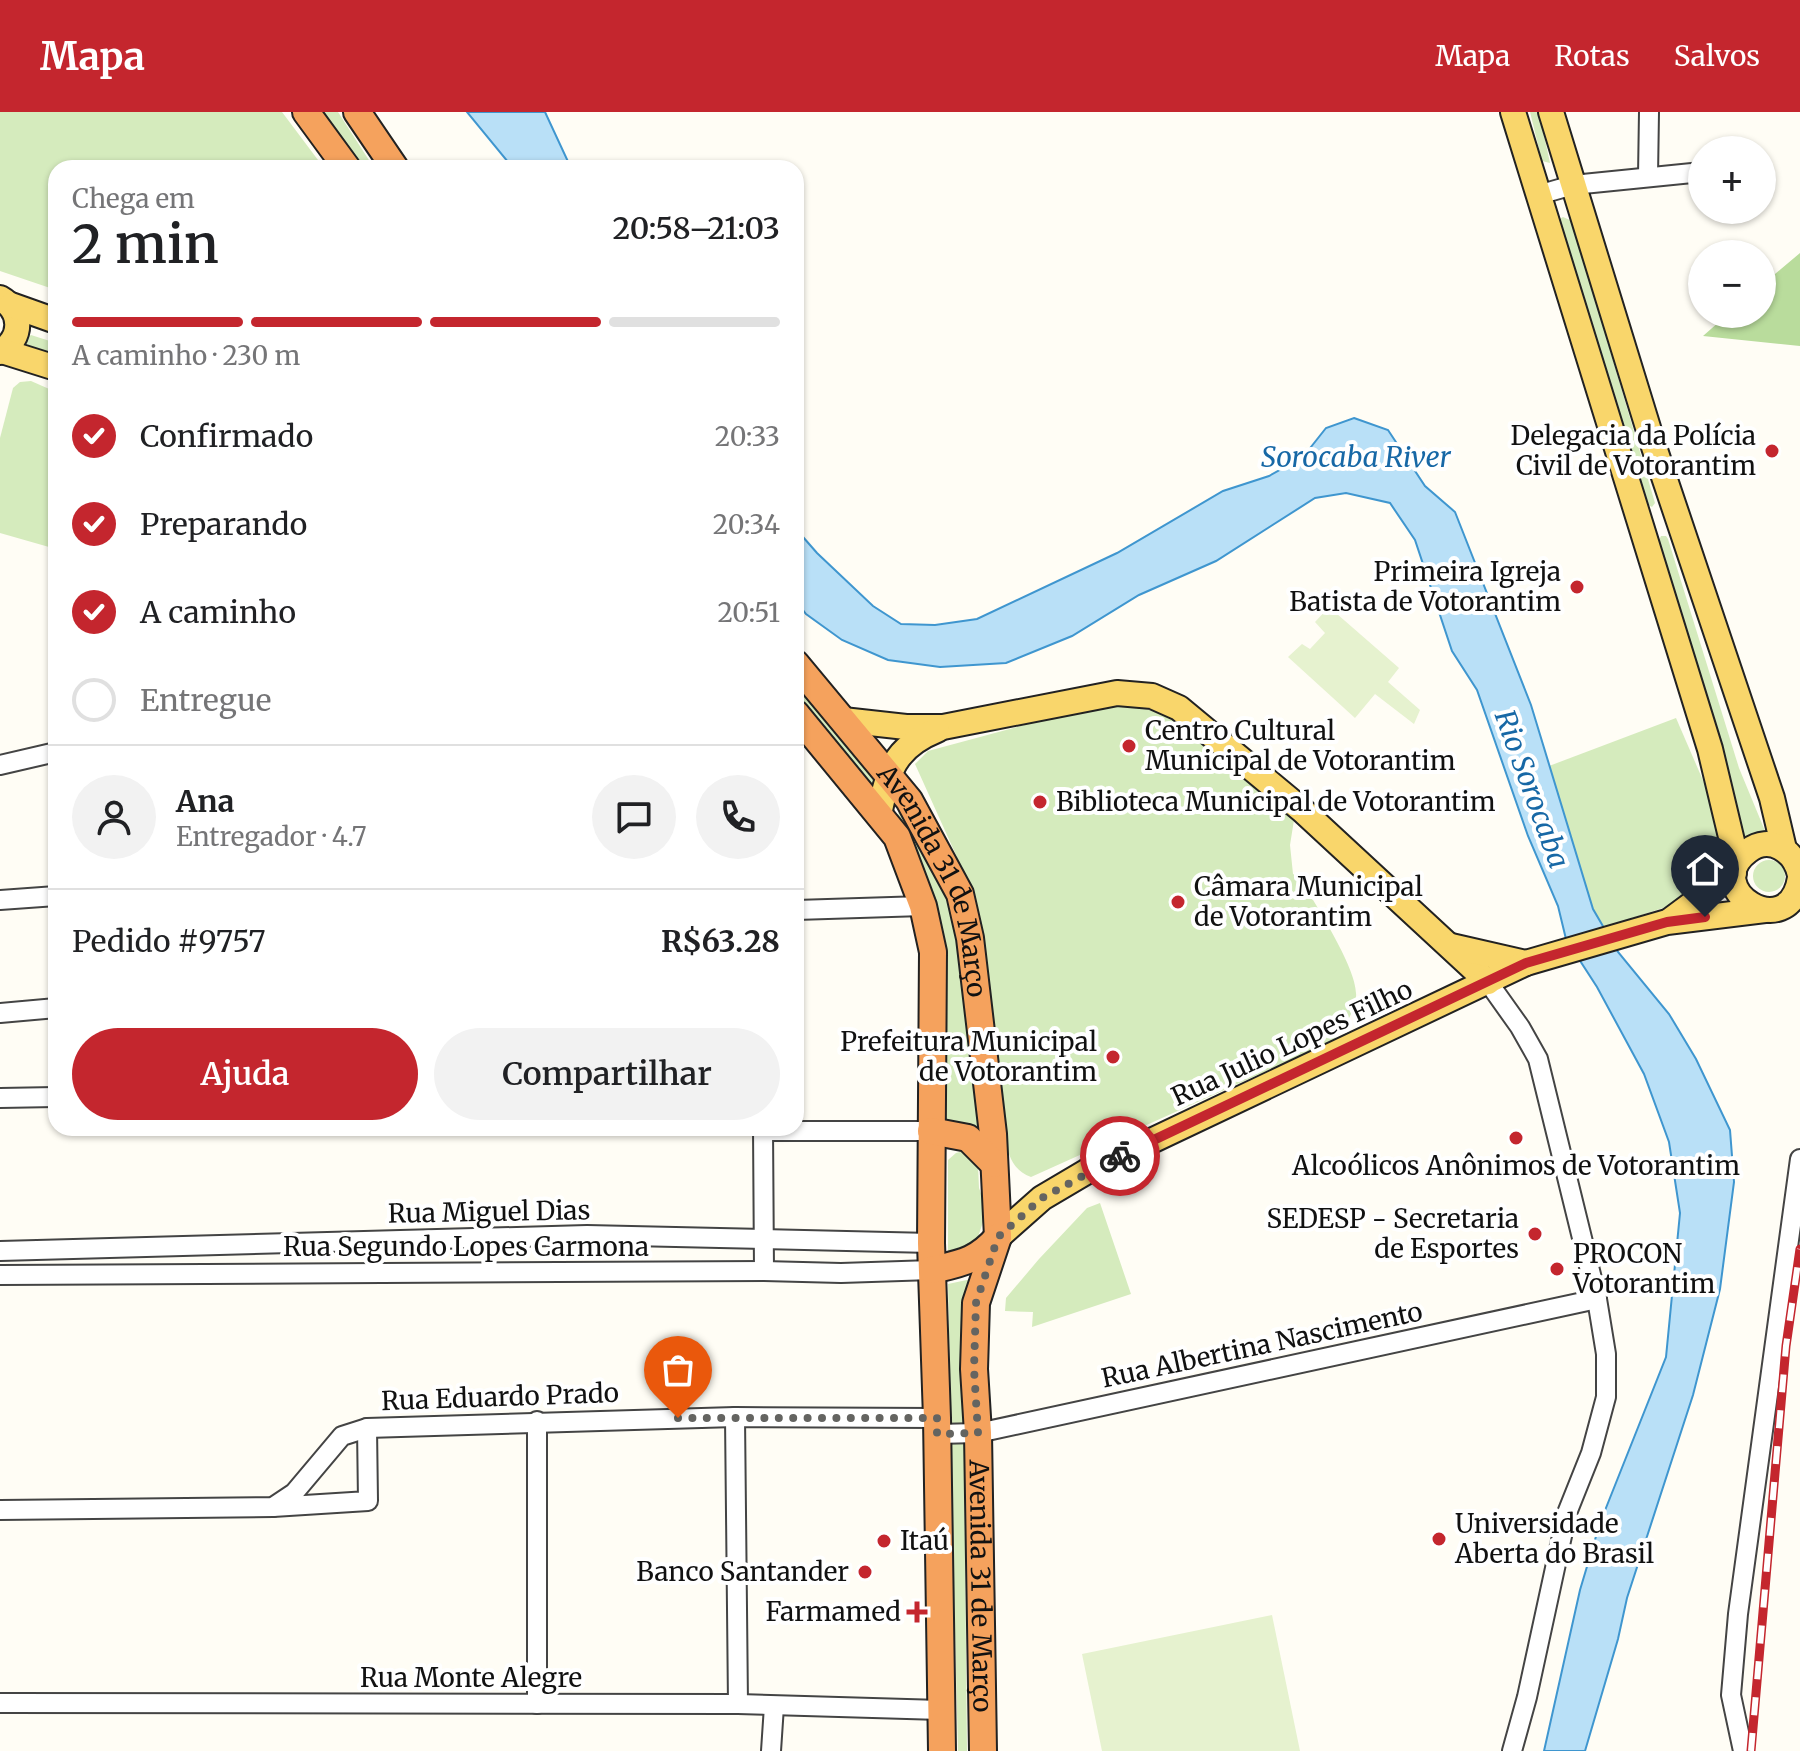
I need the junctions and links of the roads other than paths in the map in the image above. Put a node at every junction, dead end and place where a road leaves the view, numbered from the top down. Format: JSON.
{"nodes":[{"id":1,"x":306,"y":112,"type":"edge"},
{"id":2,"x":357,"y":112,"type":"edge"},
{"id":3,"x":1513,"y":112,"type":"edge"},
{"id":4,"x":1551,"y":112,"type":"edge"},
{"id":5,"x":1649,"y":112,"type":"edge"},
{"id":6,"x":341,"y":160,"type":"edge"},
{"id":7,"x":390,"y":160,"type":"edge"},
{"id":8,"x":1688,"y":173,"type":"edge"},
{"id":9,"x":1648,"y":176,"type":"junction"},
{"id":10,"x":1573,"y":185,"type":"junction"},
{"id":11,"x":1538,"y":195,"type":"junction"},
{"id":12,"x":6,"y":301,"type":"edge"},
{"id":13,"x":48,"y":318,"type":"edge"},
{"id":14,"x":1,"y":354,"type":"edge"},
{"id":15,"x":48,"y":366,"type":"edge"},
{"id":16,"x":1676,"y":516,"type":"junction"},
{"id":17,"x":1641,"y":528,"type":"junction"},
{"id":18,"x":804,"y":674,"type":"edge"},
{"id":19,"x":843,"y":720,"type":"junction"},
{"id":20,"x":804,"y":724,"type":"edge"},
{"id":21,"x":943,"y":727,"type":"junction"},
{"id":22,"x":48,"y":754,"type":"edge"},
{"id":23,"x":0,"y":765,"type":"edge"},
{"id":24,"x":888,"y":774,"type":"junction"},
{"id":25,"x":879,"y":815,"type":"junction"},
{"id":26,"x":1795,"y":863,"type":"edge"},
{"id":27,"x":1736,"y":868,"type":"junction"},
{"id":28,"x":48,"y":897,"type":"edge"},
{"id":29,"x":0,"y":900,"type":"edge"},
{"id":30,"x":923,"y":906,"type":"junction"},
{"id":31,"x":1781,"y":909,"type":"edge"},
{"id":32,"x":804,"y":910,"type":"edge"},
{"id":33,"x":1658,"y":925,"type":"junction"},
{"id":34,"x":1448,"y":945,"type":"junction"},
{"id":35,"x":1531,"y":962,"type":"junction"},
{"id":36,"x":1488,"y":982,"type":"junction"},
{"id":37,"x":48,"y":1009,"type":"edge"},
{"id":38,"x":0,"y":1013,"type":"edge"},
{"id":39,"x":48,"y":1097,"type":"edge"},
{"id":40,"x":0,"y":1098,"type":"edge"},
{"id":41,"x":804,"y":1130,"type":"edge"},
{"id":42,"x":931,"y":1131,"type":"junction"},
{"id":43,"x":763,"y":1136,"type":"edge"},
{"id":44,"x":1800,"y":1159,"type":"edge"},
{"id":45,"x":994,"y":1164,"type":"junction"},
{"id":46,"x":998,"y":1237,"type":"junction"},
{"id":47,"x":763,"y":1238,"type":"junction"},
{"id":48,"x":931,"y":1243,"type":"junction"},
{"id":49,"x":0,"y":1251,"type":"edge"},
{"id":50,"x":932,"y":1270,"type":"junction"},
{"id":51,"x":764,"y":1271,"type":"junction"},
{"id":52,"x":0,"y":1275,"type":"edge"},
{"id":53,"x":1597,"y":1299,"type":"junction"},
{"id":54,"x":735,"y":1417,"type":"junction"},
{"id":55,"x":537,"y":1421,"type":"junction"},
{"id":56,"x":937,"y":1426,"type":"junction"},
{"id":57,"x":367,"y":1428,"type":"junction"},
{"id":58,"x":978,"y":1433,"type":"junction"},
{"id":59,"x":273,"y":1507,"type":"junction"},
{"id":60,"x":0,"y":1510,"type":"edge"},
{"id":61,"x":0,"y":1703,"type":"edge"},
{"id":62,"x":537,"y":1704,"type":"junction"},
{"id":63,"x":738,"y":1704,"type":"junction"},
{"id":64,"x":774,"y":1706,"type":"junction"},
{"id":65,"x":941,"y":1710,"type":"junction"},
{"id":66,"x":771,"y":1751,"type":"edge"},
{"id":67,"x":942,"y":1751,"type":"edge"},
{"id":68,"x":983,"y":1751,"type":"edge"},
{"id":69,"x":1512,"y":1751,"type":"edge"},
{"id":70,"x":1743,"y":1751,"type":"edge"}],
"edges":[{"from":1,"to":6,"type":"highway"},
{"from":2,"to":7,"type":"highway"},
{"from":3,"to":11,"type":"main road"},
{"from":4,"to":10,"type":"main road"},
{"from":5,"to":9,"type":"street"},
{"from":8,"to":9,"type":"street"},
{"from":9,"to":10,"type":"street"},
{"from":10,"to":11,"type":"street"},
{"from":10,"to":16,"type":"main road"},
{"from":11,"to":17,"type":"main road"},
{"from":12,"to":13,"type":"main road"},
{"from":12,"to":14,"type":"main road"},
{"from":14,"to":15,"type":"main road"},
{"from":16,"to":17,"type":"main road"},
{"from":16,"to":26,"type":"main road"},
{"from":17,"to":27,"type":"main road"},
{"from":18,"to":19,"type":"highway","name":"Avenida 31 de Março"},
{"from":19,"to":21,"type":"main road"},
{"from":19,"to":24,"type":"highway","name":"Avenida 31 de Março"},
{"from":20,"to":25,"type":"highway","name":"Avenida 31 de Março"},
{"from":21,"to":24,"type":"main road"},
{"from":21,"to":34,"type":"main road"},
{"from":22,"to":23,"type":"street"},
{"from":24,"to":25,"type":"main road"},
{"from":24,"to":45,"type":"highway","name":"Avenida 31 de Março"},
{"from":25,"to":30,"type":"highway","name":"Avenida 31 de Março"},
{"from":26,"to":27,"type":"main road"},
{"from":26,"to":31,"type":"main road"},
{"from":27,"to":31,"type":"main road"},
{"from":27,"to":33,"type":"main road"},
{"from":28,"to":29,"type":"street"},
{"from":30,"to":32,"type":"street"},
{"from":30,"to":42,"type":"highway","name":"Avenida 31 de Março"},
{"from":31,"to":33,"type":"main road"},
{"from":33,"to":35,"type":"main road","name":"Rua Julio Lopes Filho"},
{"from":34,"to":35,"type":"main road"},
{"from":34,"to":36,"type":"main road"},
{"from":35,"to":36,"type":"main road","name":"Rua Julio Lopes Filho"},
{"from":36,"to":46,"type":"main road","name":"Rua Julio Lopes Filho"},
{"from":36,"to":53,"type":"street"},
{"from":37,"to":38,"type":"street"},
{"from":39,"to":40,"type":"street"},
{"from":41,"to":42,"type":"street"},
{"from":42,"to":45,"type":"highway"},
{"from":42,"to":48,"type":"highway","name":"Avenida 31 de Março"},
{"from":43,"to":47,"type":"street"},
{"from":44,"to":70,"type":"street"},
{"from":45,"to":46,"type":"highway","name":"Avenida 31 de Março"},
{"from":46,"to":50,"type":"highway"},
{"from":46,"to":58,"type":"highway","name":"Avenida 31 de Março"},
{"from":47,"to":48,"type":"street","name":"Rua Miguel Dias"},
{"from":47,"to":49,"type":"street","name":"Rua Miguel Dias"},
{"from":47,"to":51,"type":"street"},
{"from":48,"to":50,"type":"highway","name":"Avenida 31 de Março"},
{"from":50,"to":51,"type":"street","name":"Rua Segundo Lopes Carmona"},
{"from":50,"to":56,"type":"highway","name":"Avenida 31 de Março"},
{"from":51,"to":52,"type":"street","name":"Rua Segundo Lopes Carmona"},
{"from":53,"to":58,"type":"street","name":"Rua Albertina Nascimento"},
{"from":53,"to":69,"type":"street"},
{"from":54,"to":55,"type":"street","name":"Rua Eduardo Prado"},
{"from":54,"to":56,"type":"street","name":"Rua Eduardo Prado"},
{"from":54,"to":63,"type":"street"},
{"from":55,"to":57,"type":"street","name":"Rua Eduardo Prado"},
{"from":55,"to":62,"type":"street"},
{"from":56,"to":58,"type":"street","name":"Rua Albertina Nascimento"},
{"from":56,"to":65,"type":"highway","name":"Avenida 31 de Março"},
{"from":57,"to":59,"type":"street","name":"Rua Eduardo Prado"},
{"from":57,"to":59,"type":"street"},
{"from":58,"to":68,"type":"highway","name":"Avenida 31 de Março"},
{"from":59,"to":60,"type":"street"},
{"from":61,"to":62,"type":"street","name":"Rua Monte Alegre"},
{"from":62,"to":63,"type":"street","name":"Rua Monte Alegre"},
{"from":63,"to":64,"type":"street","name":"Rua Monte Alegre"},
{"from":64,"to":65,"type":"street","name":"Rua Monte Alegre"},
{"from":64,"to":66,"type":"street"},
{"from":65,"to":67,"type":"highway","name":"Avenida 31 de Março"}]}
